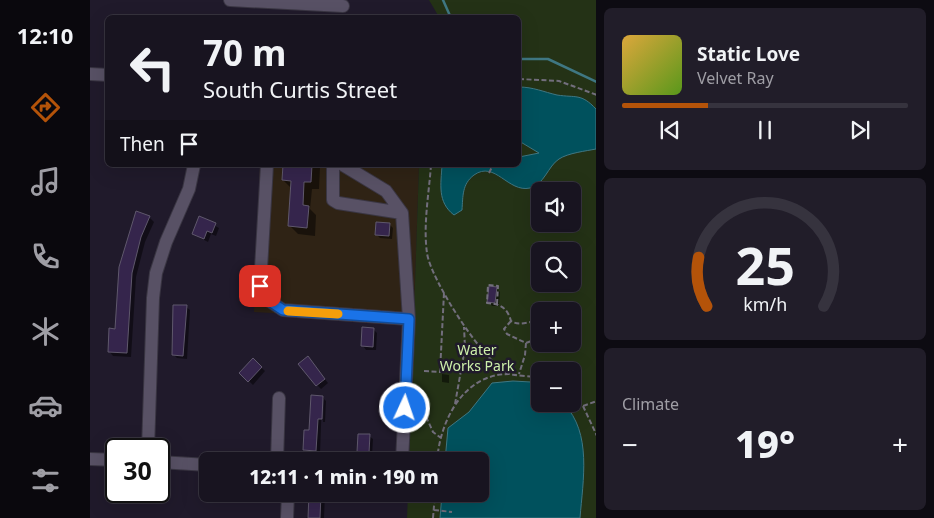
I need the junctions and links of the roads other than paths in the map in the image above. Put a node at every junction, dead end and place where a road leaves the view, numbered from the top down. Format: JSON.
{"nodes":[{"id":1,"x":230,"y":0,"type":"edge"},
{"id":2,"x":343,"y":6,"type":"dead end"},
{"id":3,"x":90,"y":74,"type":"edge"},
{"id":4,"x":105,"y":75,"type":"edge"},
{"id":5,"x":194,"y":167,"type":"edge"},
{"id":6,"x":267,"y":167,"type":"edge"},
{"id":7,"x":333,"y":167,"type":"edge"},
{"id":8,"x":346,"y":167,"type":"edge"},
{"id":9,"x":402,"y":213,"type":"junction"},
{"id":10,"x":409,"y":319,"type":"junction"},
{"id":11,"x":278,"y":398,"type":"dead end"},
{"id":12,"x":148,"y":438,"type":"edge"},
{"id":13,"x":277,"y":452,"type":"edge"},
{"id":14,"x":403,"y":452,"type":"edge"},
{"id":15,"x":90,"y":459,"type":"edge"},
{"id":16,"x":105,"y":460,"type":"edge"},
{"id":17,"x":170,"y":463,"type":"edge"},
{"id":18,"x":199,"y":464,"type":"edge"},
{"id":19,"x":287,"y":502,"type":"edge"},
{"id":20,"x":286,"y":518,"type":"edge"}],
"edges":[{"from":1,"to":2,"type":"street"},
{"from":3,"to":4,"type":"street"},
{"from":5,"to":12,"type":"street"},
{"from":6,"to":10,"type":"street"},
{"from":7,"to":9,"type":"street"},
{"from":8,"to":9,"type":"street"},
{"from":9,"to":10,"type":"street"},
{"from":10,"to":14,"type":"street"},
{"from":11,"to":13,"type":"street"},
{"from":15,"to":16,"type":"street"},
{"from":17,"to":18,"type":"street"},
{"from":19,"to":20,"type":"street"}]}
